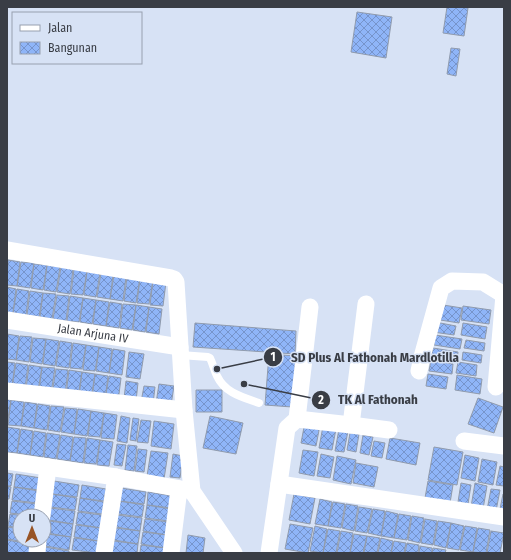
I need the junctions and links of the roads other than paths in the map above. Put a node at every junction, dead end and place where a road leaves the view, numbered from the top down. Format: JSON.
{"nodes":[{"id":1,"x":7,"y":250,"type":"edge"},
{"id":2,"x":504,"y":295,"type":"edge"},
{"id":3,"x":366,"y":304,"type":"dead end"},
{"id":4,"x":310,"y":307,"type":"dead end"},
{"id":5,"x":7,"y":320,"type":"edge"},
{"id":6,"x":180,"y":351,"type":"junction"},
{"id":7,"x":419,"y":371,"type":"dead end"},
{"id":8,"x":496,"y":387,"type":"dead end"},
{"id":9,"x":7,"y":391,"type":"edge"},
{"id":10,"x":259,"y":403,"type":"dead end"},
{"id":11,"x":184,"y":410,"type":"junction"},
{"id":12,"x":297,"y":419,"type":"junction"},
{"id":13,"x":351,"y":424,"type":"junction"},
{"id":14,"x":389,"y":430,"type":"dead end"},
{"id":15,"x":464,"y":440,"type":"dead end"},
{"id":16,"x":504,"y":446,"type":"edge"},
{"id":17,"x":7,"y":461,"type":"edge"},
{"id":18,"x":48,"y":467,"type":"junction"},
{"id":19,"x":116,"y":477,"type":"junction"},
{"id":20,"x":279,"y":484,"type":"junction"},
{"id":21,"x":185,"y":490,"type":"junction"},
{"id":22,"x":43,"y":508,"type":"edge"},
{"id":23,"x":504,"y":517,"type":"edge"},
{"id":24,"x":104,"y":553,"type":"edge"},
{"id":25,"x":171,"y":553,"type":"edge"},
{"id":26,"x":234,"y":553,"type":"edge"},
{"id":27,"x":269,"y":553,"type":"edge"}],
"edges":[{"from":1,"to":6,"type":"street"},
{"from":2,"to":7,"type":"street"},
{"from":2,"to":8,"type":"street"},
{"from":3,"to":13,"type":"street"},
{"from":4,"to":12,"type":"street"},
{"from":5,"to":6,"type":"street","name":"Jalan Arjuna IV"},
{"from":6,"to":10,"type":"lane"},
{"from":6,"to":11,"type":"street"},
{"from":9,"to":11,"type":"street"},
{"from":11,"to":21,"type":"street"},
{"from":12,"to":13,"type":"street"},
{"from":12,"to":20,"type":"street"},
{"from":13,"to":14,"type":"street"},
{"from":15,"to":16,"type":"street"},
{"from":17,"to":18,"type":"street"},
{"from":18,"to":19,"type":"street"},
{"from":18,"to":22,"type":"street"},
{"from":19,"to":21,"type":"street"},
{"from":19,"to":24,"type":"street"},
{"from":20,"to":23,"type":"street"},
{"from":20,"to":27,"type":"street"},
{"from":21,"to":25,"type":"street"},
{"from":21,"to":26,"type":"street"}]}
